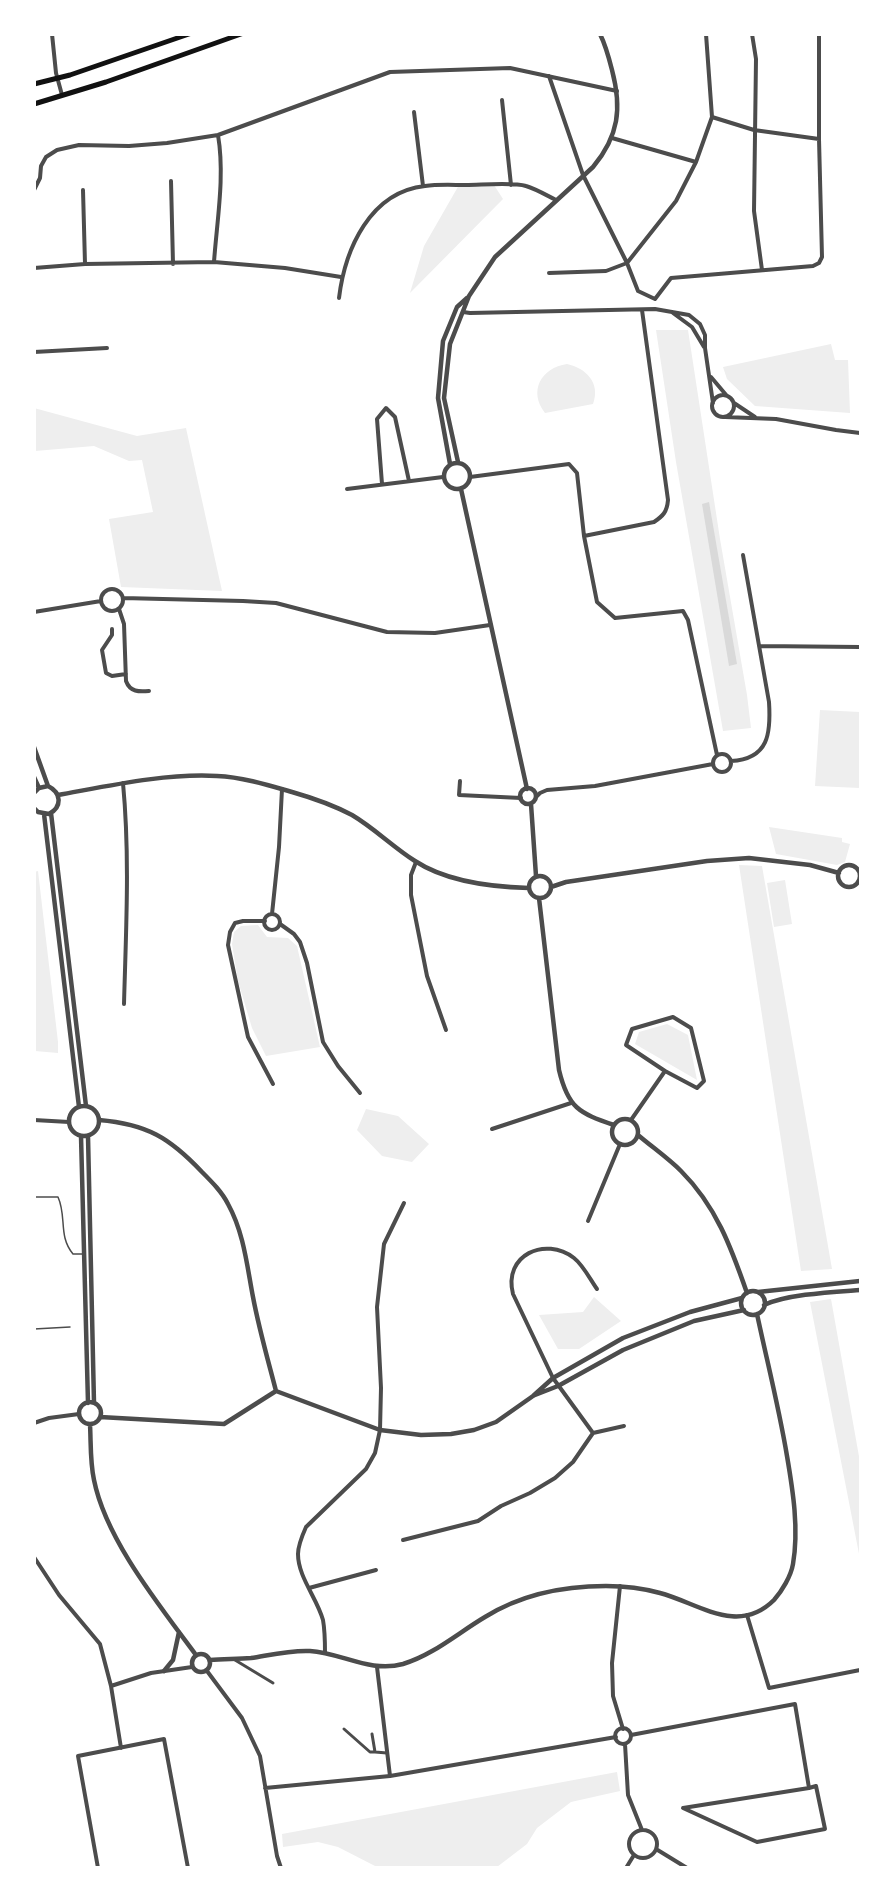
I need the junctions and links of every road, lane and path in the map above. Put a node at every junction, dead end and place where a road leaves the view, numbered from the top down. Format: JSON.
{"nodes":[{"id":1,"x":52,"y":34,"type":"edge"},
{"id":2,"x":189,"y":34,"type":"edge"},
{"id":3,"x":241,"y":34,"type":"edge"},
{"id":4,"x":600,"y":34,"type":"edge"},
{"id":5,"x":706,"y":34,"type":"edge"},
{"id":6,"x":752,"y":34,"type":"edge"},
{"id":7,"x":819,"y":34,"type":"edge"},
{"id":8,"x":549,"y":76,"type":"junction"},
{"id":9,"x":57,"y":79,"type":"junction"},
{"id":10,"x":34,"y":84,"type":"edge"},
{"id":11,"x":618,"y":91,"type":"junction"},
{"id":12,"x":62,"y":96,"type":"junction"},
{"id":13,"x":502,"y":100,"type":"dead end"},
{"id":14,"x":34,"y":104,"type":"edge"},
{"id":15,"x":414,"y":112,"type":"dead end"},
{"id":16,"x":712,"y":117,"type":"junction"},
{"id":17,"x":754,"y":130,"type":"junction"},
{"id":18,"x":218,"y":135,"type":"junction"},
{"id":19,"x":612,"y":138,"type":"junction"},
{"id":20,"x":819,"y":139,"type":"junction"},
{"id":21,"x":696,"y":162,"type":"junction"},
{"id":22,"x":583,"y":175,"type":"junction"},
{"id":23,"x":171,"y":180,"type":"dead end"},
{"id":24,"x":511,"y":185,"type":"junction"},
{"id":25,"x":423,"y":186,"type":"junction"},
{"id":26,"x":34,"y":190,"type":"edge"},
{"id":27,"x":84,"y":190,"type":"dead end"},
{"id":28,"x":556,"y":200,"type":"junction"},
{"id":29,"x":214,"y":262,"type":"junction"},
{"id":30,"x":627,"y":263,"type":"junction"},
{"id":31,"x":85,"y":264,"type":"junction"},
{"id":32,"x":173,"y":264,"type":"junction"},
{"id":33,"x":34,"y":268,"type":"edge"},
{"id":34,"x":762,"y":270,"type":"junction"},
{"id":35,"x":549,"y":273,"type":"dead end"},
{"id":36,"x":341,"y":277,"type":"junction"},
{"id":37,"x":469,"y":296,"type":"junction"},
{"id":38,"x":339,"y":298,"type":"dead end"},
{"id":39,"x":642,"y":310,"type":"junction"},
{"id":40,"x":463,"y":312,"type":"junction"},
{"id":41,"x":673,"y":312,"type":"junction"},
{"id":42,"x":107,"y":348,"type":"dead end"},
{"id":43,"x":705,"y":348,"type":"junction"},
{"id":44,"x":34,"y":352,"type":"edge"},
{"id":45,"x":710,"y":376,"type":"junction"},
{"id":46,"x":727,"y":396,"type":"junction"},
{"id":47,"x":713,"y":403,"type":"junction"},
{"id":48,"x":734,"y":403,"type":"junction"},
{"id":49,"x":725,"y":417,"type":"junction"},
{"id":50,"x":759,"y":418,"type":"junction"},
{"id":51,"x":861,"y":433,"type":"edge"},
{"id":52,"x":458,"y":462,"type":"junction"},
{"id":53,"x":450,"y":464,"type":"junction"},
{"id":54,"x":443,"y":477,"type":"junction"},
{"id":55,"x":470,"y":477,"type":"junction"},
{"id":56,"x":409,"y":481,"type":"junction"},
{"id":57,"x":382,"y":484,"type":"junction"},
{"id":58,"x":347,"y":489,"type":"dead end"},
{"id":59,"x":461,"y":489,"type":"junction"},
{"id":60,"x":584,"y":536,"type":"junction"},
{"id":61,"x":743,"y":555,"type":"dead end"},
{"id":62,"x":123,"y":598,"type":"junction"},
{"id":63,"x":101,"y":601,"type":"junction"},
{"id":64,"x":119,"y":609,"type":"junction"},
{"id":65,"x":34,"y":612,"type":"edge"},
{"id":66,"x":490,"y":625,"type":"junction"},
{"id":67,"x":112,"y":628,"type":"dead end"},
{"id":68,"x":759,"y":646,"type":"junction"},
{"id":69,"x":861,"y":647,"type":"edge"},
{"id":70,"x":126,"y":674,"type":"junction"},
{"id":71,"x":149,"y":691,"type":"dead end"},
{"id":72,"x":34,"y":747,"type":"edge"},
{"id":73,"x":717,"y":755,"type":"junction"},
{"id":74,"x":731,"y":761,"type":"junction"},
{"id":75,"x":713,"y":764,"type":"junction"},
{"id":76,"x":34,"y":777,"type":"edge"},
{"id":77,"x":460,"y":781,"type":"dead end"},
{"id":78,"x":123,"y":783,"type":"junction"},
{"id":79,"x":48,"y":786,"type":"junction"},
{"id":80,"x":282,"y":789,"type":"junction"},
{"id":81,"x":527,"y":789,"type":"junction"},
{"id":82,"x":37,"y":790,"type":"edge"},
{"id":83,"x":58,"y":795,"type":"junction"},
{"id":84,"x":536,"y":797,"type":"junction"},
{"id":85,"x":521,"y":798,"type":"junction"},
{"id":86,"x":531,"y":804,"type":"junction"},
{"id":87,"x":34,"y":808,"type":"edge"},
{"id":88,"x":51,"y":813,"type":"junction"},
{"id":89,"x":44,"y":814,"type":"junction"},
{"id":90,"x":416,"y":862,"type":"junction"},
{"id":91,"x":839,"y":873,"type":"junction"},
{"id":92,"x":536,"y":876,"type":"junction"},
{"id":93,"x":860,"y":878,"type":"edge"},
{"id":94,"x":551,"y":887,"type":"junction"},
{"id":95,"x":529,"y":888,"type":"junction"},
{"id":96,"x":539,"y":898,"type":"junction"},
{"id":97,"x":272,"y":914,"type":"junction"},
{"id":98,"x":265,"y":921,"type":"junction"},
{"id":99,"x":279,"y":924,"type":"junction"},
{"id":100,"x":124,"y":1004,"type":"dead end"},
{"id":101,"x":446,"y":1030,"type":"dead end"},
{"id":102,"x":665,"y":1071,"type":"junction"},
{"id":103,"x":273,"y":1084,"type":"dead end"},
{"id":104,"x":360,"y":1093,"type":"dead end"},
{"id":105,"x":571,"y":1103,"type":"junction"},
{"id":106,"x":86,"y":1106,"type":"junction"},
{"id":107,"x":79,"y":1107,"type":"junction"},
{"id":108,"x":34,"y":1120,"type":"edge"},
{"id":109,"x":99,"y":1120,"type":"junction"},
{"id":110,"x":631,"y":1120,"type":"junction"},
{"id":111,"x":69,"y":1122,"type":"junction"},
{"id":112,"x":614,"y":1125,"type":"junction"},
{"id":113,"x":492,"y":1129,"type":"dead end"},
{"id":114,"x":81,"y":1136,"type":"junction"},
{"id":115,"x":88,"y":1136,"type":"junction"},
{"id":116,"x":638,"y":1136,"type":"junction"},
{"id":117,"x":620,"y":1144,"type":"junction"},
{"id":118,"x":34,"y":1197,"type":"edge"},
{"id":119,"x":404,"y":1203,"type":"dead end"},
{"id":120,"x":588,"y":1221,"type":"dead end"},
{"id":121,"x":84,"y":1254,"type":"junction"},
{"id":122,"x":861,"y":1281,"type":"edge"},
{"id":123,"x":597,"y":1289,"type":"dead end"},
{"id":124,"x":861,"y":1290,"type":"edge"},
{"id":125,"x":758,"y":1292,"type":"junction"},
{"id":126,"x":747,"y":1293,"type":"junction"},
{"id":127,"x":742,"y":1298,"type":"junction"},
{"id":128,"x":764,"y":1305,"type":"junction"},
{"id":129,"x":744,"y":1310,"type":"junction"},
{"id":130,"x":757,"y":1314,"type":"junction"},
{"id":131,"x":70,"y":1327,"type":"dead end"},
{"id":132,"x":34,"y":1329,"type":"edge"},
{"id":133,"x":553,"y":1378,"type":"junction"},
{"id":134,"x":558,"y":1386,"type":"junction"},
{"id":135,"x":276,"y":1391,"type":"junction"},
{"id":136,"x":533,"y":1396,"type":"junction"},
{"id":137,"x":91,"y":1403,"type":"junction"},
{"id":138,"x":79,"y":1414,"type":"junction"},
{"id":139,"x":100,"y":1417,"type":"junction"},
{"id":140,"x":34,"y":1423,"type":"edge"},
{"id":141,"x":90,"y":1424,"type":"junction"},
{"id":142,"x":624,"y":1426,"type":"dead end"},
{"id":143,"x":380,"y":1431,"type":"junction"},
{"id":144,"x":593,"y":1434,"type":"junction"},
{"id":145,"x":403,"y":1540,"type":"dead end"},
{"id":146,"x":34,"y":1557,"type":"edge"},
{"id":147,"x":376,"y":1570,"type":"dead end"},
{"id":148,"x":620,"y":1586,"type":"junction"},
{"id":149,"x":309,"y":1588,"type":"junction"},
{"id":150,"x":747,"y":1615,"type":"junction"},
{"id":151,"x":179,"y":1632,"type":"junction"},
{"id":152,"x":325,"y":1653,"type":"junction"},
{"id":153,"x":196,"y":1655,"type":"junction"},
{"id":154,"x":234,"y":1659,"type":"junction"},
{"id":155,"x":210,"y":1660,"type":"junction"},
{"id":156,"x":192,"y":1667,"type":"junction"},
{"id":157,"x":377,"y":1667,"type":"junction"},
{"id":158,"x":861,"y":1670,"type":"edge"},
{"id":159,"x":164,"y":1671,"type":"junction"},
{"id":160,"x":207,"y":1671,"type":"junction"},
{"id":161,"x":273,"y":1683,"type":"dead end"},
{"id":162,"x":111,"y":1686,"type":"junction"},
{"id":163,"x":344,"y":1729,"type":"dead end"},
{"id":164,"x":623,"y":1729,"type":"junction"},
{"id":165,"x":372,"y":1734,"type":"dead end"},
{"id":166,"x":631,"y":1735,"type":"junction"},
{"id":167,"x":616,"y":1737,"type":"junction"},
{"id":168,"x":625,"y":1744,"type":"junction"},
{"id":169,"x":121,"y":1748,"type":"junction"},
{"id":170,"x":375,"y":1752,"type":"junction"},
{"id":171,"x":387,"y":1753,"type":"junction"},
{"id":172,"x":390,"y":1776,"type":"junction"},
{"id":173,"x":265,"y":1788,"type":"junction"},
{"id":174,"x":808,"y":1788,"type":"junction"},
{"id":175,"x":642,"y":1830,"type":"junction"},
{"id":176,"x":656,"y":1849,"type":"junction"},
{"id":177,"x":634,"y":1855,"type":"junction"},
{"id":178,"x":98,"y":1868,"type":"edge"},
{"id":179,"x":188,"y":1868,"type":"edge"},
{"id":180,"x":281,"y":1868,"type":"edge"},
{"id":181,"x":626,"y":1868,"type":"edge"},
{"id":182,"x":687,"y":1868,"type":"edge"}],
"edges":[{"from":1,"to":9,"type":"street"},
{"from":2,"to":9,"type":"main road"},
{"from":3,"to":12,"type":"main road"},
{"from":4,"to":11,"type":"street"},
{"from":5,"to":16,"type":"street"},
{"from":6,"to":17,"type":"street"},
{"from":7,"to":20,"type":"street"},
{"from":8,"to":11,"type":"street"},
{"from":8,"to":18,"type":"street"},
{"from":8,"to":22,"type":"street"},
{"from":9,"to":10,"type":"main road"},
{"from":9,"to":12,"type":"street"},
{"from":11,"to":19,"type":"street"},
{"from":12,"to":14,"type":"main road"},
{"from":13,"to":24,"type":"street"},
{"from":15,"to":25,"type":"street"},
{"from":16,"to":17,"type":"street"},
{"from":16,"to":21,"type":"street"},
{"from":17,"to":20,"type":"street"},
{"from":17,"to":34,"type":"street"},
{"from":18,"to":26,"type":"street"},
{"from":18,"to":29,"type":"street"},
{"from":19,"to":21,"type":"street"},
{"from":19,"to":22,"type":"street"},
{"from":20,"to":34,"type":"street"},
{"from":21,"to":30,"type":"street"},
{"from":22,"to":28,"type":"street"},
{"from":22,"to":30,"type":"street"},
{"from":23,"to":32,"type":"street"},
{"from":24,"to":25,"type":"street"},
{"from":24,"to":28,"type":"street"},
{"from":25,"to":36,"type":"street"},
{"from":27,"to":31,"type":"street"},
{"from":28,"to":37,"type":"street"},
{"from":29,"to":32,"type":"street"},
{"from":29,"to":36,"type":"street"},
{"from":30,"to":34,"type":"street"},
{"from":30,"to":35,"type":"street"},
{"from":31,"to":32,"type":"street"},
{"from":31,"to":33,"type":"street"},
{"from":36,"to":38,"type":"street"},
{"from":37,"to":40,"type":"street"},
{"from":37,"to":53,"type":"street"},
{"from":39,"to":40,"type":"street"},
{"from":39,"to":41,"type":"street"},
{"from":39,"to":60,"type":"street"},
{"from":40,"to":52,"type":"street"},
{"from":41,"to":43,"type":"street"},
{"from":41,"to":43,"type":"street"},
{"from":42,"to":44,"type":"street"},
{"from":43,"to":45,"type":"street"},
{"from":45,"to":46,"type":"street"},
{"from":45,"to":47,"type":"street"},
{"from":46,"to":47,"type":"street"},
{"from":46,"to":48,"type":"street"},
{"from":47,"to":49,"type":"street"},
{"from":48,"to":49,"type":"street"},
{"from":48,"to":50,"type":"street"},
{"from":49,"to":50,"type":"street"},
{"from":50,"to":51,"type":"street"},
{"from":52,"to":53,"type":"street"},
{"from":52,"to":55,"type":"street"},
{"from":53,"to":54,"type":"street"},
{"from":54,"to":56,"type":"street"},
{"from":54,"to":59,"type":"street"},
{"from":55,"to":59,"type":"street"},
{"from":55,"to":60,"type":"street"},
{"from":56,"to":57,"type":"street"},
{"from":56,"to":57,"type":"street"},
{"from":57,"to":58,"type":"street"},
{"from":59,"to":66,"type":"street"},
{"from":60,"to":73,"type":"street"},
{"from":61,"to":68,"type":"street"},
{"from":62,"to":63,"type":"street"},
{"from":62,"to":64,"type":"street"},
{"from":62,"to":66,"type":"street"},
{"from":63,"to":64,"type":"street"},
{"from":63,"to":65,"type":"street"},
{"from":64,"to":70,"type":"street"},
{"from":66,"to":81,"type":"street"},
{"from":67,"to":70,"type":"street"},
{"from":68,"to":69,"type":"street"},
{"from":68,"to":74,"type":"street"},
{"from":70,"to":71,"type":"street"},
{"from":72,"to":79,"type":"street"},
{"from":73,"to":74,"type":"street"},
{"from":73,"to":75,"type":"street"},
{"from":74,"to":75,"type":"street"},
{"from":75,"to":84,"type":"street"},
{"from":76,"to":82,"type":"street"},
{"from":77,"to":85,"type":"street"},
{"from":78,"to":80,"type":"street"},
{"from":78,"to":83,"type":"street"},
{"from":78,"to":100,"type":"street"},
{"from":79,"to":82,"type":"street"},
{"from":79,"to":83,"type":"street"},
{"from":80,"to":90,"type":"street"},
{"from":80,"to":97,"type":"street"},
{"from":81,"to":84,"type":"street"},
{"from":81,"to":85,"type":"street"},
{"from":83,"to":88,"type":"street"},
{"from":84,"to":86,"type":"street"},
{"from":85,"to":86,"type":"street"},
{"from":86,"to":92,"type":"street"},
{"from":87,"to":89,"type":"street"},
{"from":88,"to":89,"type":"street"},
{"from":88,"to":106,"type":"street"},
{"from":89,"to":107,"type":"street"},
{"from":90,"to":95,"type":"street"},
{"from":90,"to":101,"type":"street"},
{"from":91,"to":93,"type":"street"},
{"from":91,"to":93,"type":"street"},
{"from":91,"to":94,"type":"street"},
{"from":92,"to":94,"type":"street"},
{"from":92,"to":95,"type":"street"},
{"from":94,"to":96,"type":"street"},
{"from":95,"to":96,"type":"street"},
{"from":96,"to":105,"type":"street"},
{"from":97,"to":98,"type":"street"},
{"from":97,"to":99,"type":"street"},
{"from":98,"to":99,"type":"street"},
{"from":98,"to":103,"type":"street"},
{"from":99,"to":104,"type":"street"},
{"from":102,"to":102,"type":"street"},
{"from":102,"to":110,"type":"street"},
{"from":105,"to":112,"type":"street"},
{"from":105,"to":113,"type":"street"},
{"from":106,"to":107,"type":"street"},
{"from":106,"to":109,"type":"street"},
{"from":107,"to":111,"type":"street"},
{"from":108,"to":111,"type":"street"},
{"from":109,"to":115,"type":"street"},
{"from":109,"to":135,"type":"street"},
{"from":110,"to":112,"type":"street"},
{"from":110,"to":116,"type":"street"},
{"from":111,"to":114,"type":"street"},
{"from":112,"to":117,"type":"street"},
{"from":114,"to":115,"type":"street"},
{"from":114,"to":121,"type":"street"},
{"from":115,"to":137,"type":"street"},
{"from":116,"to":117,"type":"street"},
{"from":116,"to":126,"type":"street"},
{"from":117,"to":120,"type":"street"},
{"from":118,"to":121,"type":"lane"},
{"from":119,"to":143,"type":"street"},
{"from":121,"to":137,"type":"street"},
{"from":122,"to":125,"type":"street"},
{"from":123,"to":133,"type":"street"},
{"from":124,"to":128,"type":"street"},
{"from":125,"to":126,"type":"street"},
{"from":125,"to":128,"type":"street"},
{"from":126,"to":127,"type":"street"},
{"from":127,"to":129,"type":"street"},
{"from":127,"to":133,"type":"street"},
{"from":128,"to":130,"type":"street"},
{"from":129,"to":130,"type":"street"},
{"from":129,"to":134,"type":"street"},
{"from":130,"to":150,"type":"street"},
{"from":131,"to":132,"type":"lane"},
{"from":133,"to":134,"type":"street"},
{"from":133,"to":136,"type":"street"},
{"from":134,"to":136,"type":"street"},
{"from":134,"to":144,"type":"street"},
{"from":135,"to":139,"type":"street"},
{"from":135,"to":143,"type":"street"},
{"from":136,"to":143,"type":"street"},
{"from":137,"to":138,"type":"street"},
{"from":137,"to":139,"type":"street"},
{"from":138,"to":140,"type":"street"},
{"from":138,"to":141,"type":"street"},
{"from":139,"to":141,"type":"street"},
{"from":141,"to":151,"type":"street"},
{"from":142,"to":144,"type":"street"},
{"from":143,"to":149,"type":"street"},
{"from":144,"to":145,"type":"street"},
{"from":146,"to":162,"type":"street"},
{"from":147,"to":149,"type":"street"},
{"from":148,"to":150,"type":"street"},
{"from":148,"to":157,"type":"street"},
{"from":148,"to":164,"type":"street"},
{"from":149,"to":152,"type":"street"},
{"from":150,"to":158,"type":"street"},
{"from":151,"to":153,"type":"street"},
{"from":151,"to":159,"type":"street"},
{"from":152,"to":154,"type":"street"},
{"from":152,"to":157,"type":"street"},
{"from":153,"to":155,"type":"street"},
{"from":153,"to":156,"type":"street"},
{"from":154,"to":155,"type":"street"},
{"from":154,"to":161,"type":"street"},
{"from":155,"to":160,"type":"street"},
{"from":156,"to":159,"type":"street"},
{"from":156,"to":160,"type":"street"},
{"from":157,"to":171,"type":"street"},
{"from":159,"to":162,"type":"street"},
{"from":160,"to":173,"type":"street"},
{"from":162,"to":169,"type":"street"},
{"from":163,"to":170,"type":"street"},
{"from":164,"to":166,"type":"street"},
{"from":164,"to":167,"type":"street"},
{"from":165,"to":170,"type":"street"},
{"from":166,"to":168,"type":"street"},
{"from":166,"to":174,"type":"street"},
{"from":167,"to":168,"type":"street"},
{"from":167,"to":172,"type":"street"},
{"from":168,"to":175,"type":"street"},
{"from":169,"to":178,"type":"street"},
{"from":169,"to":179,"type":"street"},
{"from":170,"to":171,"type":"street"},
{"from":171,"to":172,"type":"street"},
{"from":172,"to":173,"type":"street"},
{"from":173,"to":180,"type":"street"},
{"from":174,"to":174,"type":"street"},
{"from":175,"to":176,"type":"street"},
{"from":175,"to":177,"type":"street"},
{"from":176,"to":177,"type":"street"},
{"from":176,"to":182,"type":"street"},
{"from":177,"to":181,"type":"street"}]}
